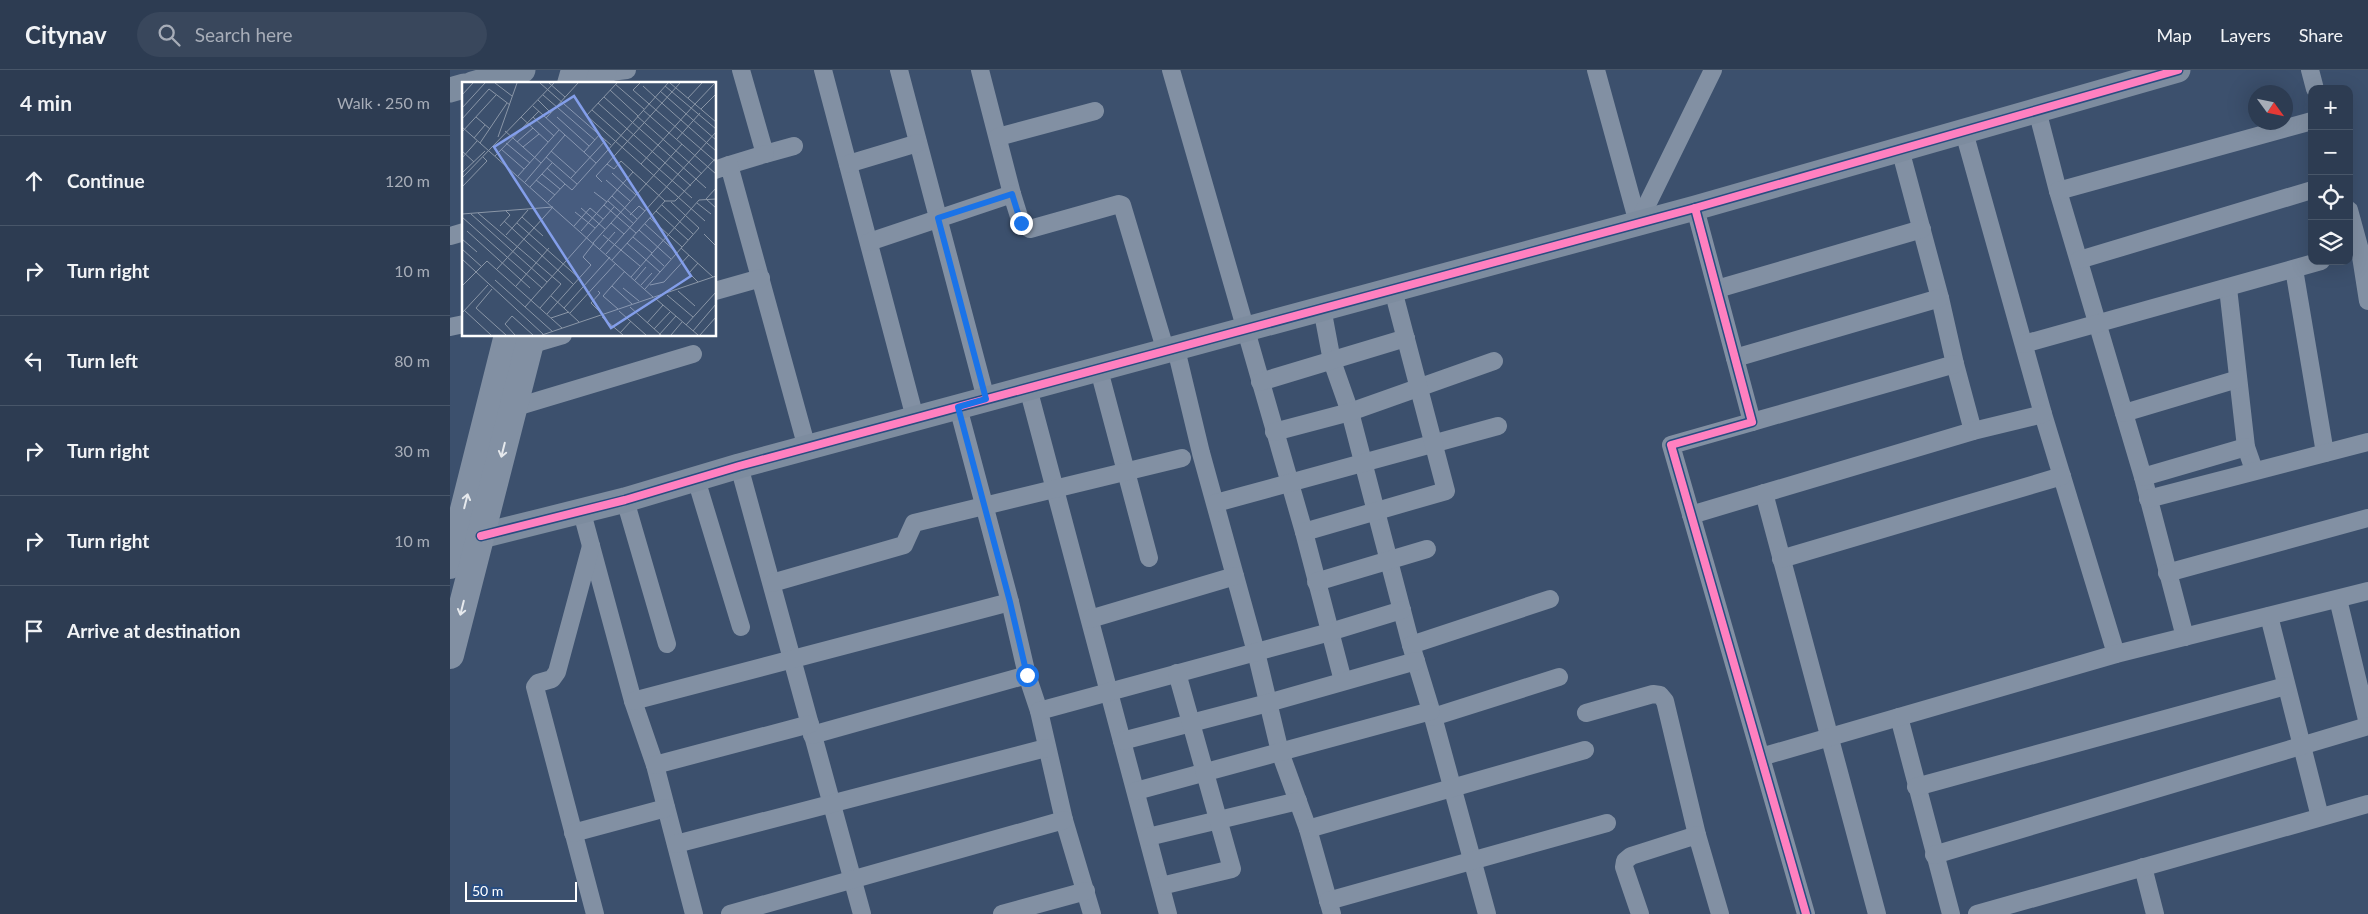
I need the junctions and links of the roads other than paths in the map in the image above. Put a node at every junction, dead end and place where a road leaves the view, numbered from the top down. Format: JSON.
{"nodes":[{"id":1,"x":523,"y":70,"type":"edge"},
{"id":2,"x":741,"y":70,"type":"edge"},
{"id":3,"x":823,"y":70,"type":"edge"},
{"id":4,"x":899,"y":70,"type":"edge"},
{"id":5,"x":980,"y":70,"type":"edge"},
{"id":6,"x":1171,"y":70,"type":"edge"},
{"id":7,"x":1596,"y":70,"type":"edge"},
{"id":8,"x":1713,"y":70,"type":"edge"},
{"id":9,"x":2178,"y":70,"type":"edge"},
{"id":10,"x":2310,"y":70,"type":"edge"},
{"id":11,"x":479,"y":82,"type":"edge"},
{"id":12,"x":2314,"y":85,"type":"edge"},
{"id":13,"x":2037,"y":110,"type":"junction"},
{"id":14,"x":1095,"y":111,"type":"dead end"},
{"id":15,"x":2308,"y":122,"type":"edge"},
{"id":16,"x":1964,"y":132,"type":"junction"},
{"id":17,"x":998,"y":137,"type":"junction"},
{"id":18,"x":918,"y":143,"type":"junction"},
{"id":19,"x":794,"y":146,"type":"dead end"},
{"id":20,"x":1900,"y":149,"type":"junction"},
{"id":21,"x":765,"y":154,"type":"junction"},
{"id":22,"x":848,"y":164,"type":"junction"},
{"id":23,"x":722,"y":168,"type":"edge"},
{"id":24,"x":2058,"y":191,"type":"junction"},
{"id":25,"x":2308,"y":191,"type":"edge"},
{"id":26,"x":1012,"y":194,"type":"junction"},
{"id":27,"x":1695,"y":208,"type":"junction"},
{"id":28,"x":938,"y":218,"type":"junction"},
{"id":29,"x":2352,"y":220,"type":"edge"},
{"id":30,"x":1638,"y":223,"type":"junction"},
{"id":31,"x":1922,"y":229,"type":"junction"},
{"id":32,"x":869,"y":242,"type":"junction"},
{"id":33,"x":2359,"y":250,"type":"edge"},
{"id":34,"x":2079,"y":260,"type":"junction"},
{"id":35,"x":2308,"y":265,"type":"edge"},
{"id":36,"x":2294,"y":269,"type":"junction"},
{"id":37,"x":761,"y":278,"type":"junction"},
{"id":38,"x":2228,"y":288,"type":"junction"},
{"id":39,"x":1717,"y":289,"type":"junction"},
{"id":40,"x":1393,"y":290,"type":"junction"},
{"id":41,"x":716,"y":291,"type":"edge"},
{"id":42,"x":1940,"y":298,"type":"junction"},
{"id":43,"x":2368,"y":301,"type":"edge"},
{"id":44,"x":1322,"y":308,"type":"junction"},
{"id":45,"x":2097,"y":323,"type":"junction"},
{"id":46,"x":1244,"y":330,"type":"junction"},
{"id":47,"x":550,"y":336,"type":"edge"},
{"id":48,"x":523,"y":338,"type":"edge"},
{"id":49,"x":1406,"y":338,"type":"junction"},
{"id":50,"x":2024,"y":344,"type":"junction"},
{"id":51,"x":1171,"y":351,"type":"junction"},
{"id":52,"x":693,"y":354,"type":"dead end"},
{"id":53,"x":1735,"y":358,"type":"junction"},
{"id":54,"x":1332,"y":361,"type":"junction"},
{"id":55,"x":1494,"y":361,"type":"dead end"},
{"id":56,"x":1955,"y":364,"type":"junction"},
{"id":57,"x":1099,"y":370,"type":"junction"},
{"id":58,"x":2238,"y":379,"type":"junction"},
{"id":59,"x":1260,"y":382,"type":"junction"},
{"id":60,"x":1028,"y":388,"type":"junction"},
{"id":61,"x":1418,"y":388,"type":"junction"},
{"id":62,"x":986,"y":399,"type":"junction"},
{"id":63,"x":958,"y":407,"type":"junction"},
{"id":64,"x":513,"y":408,"type":"junction"},
{"id":65,"x":1350,"y":412,"type":"junction"},
{"id":66,"x":2124,"y":413,"type":"junction"},
{"id":67,"x":2043,"y":414,"type":"junction"},
{"id":68,"x":915,"y":418,"type":"junction"},
{"id":69,"x":1752,"y":422,"type":"junction"},
{"id":70,"x":1498,"y":426,"type":"dead end"},
{"id":71,"x":1973,"y":431,"type":"junction"},
{"id":72,"x":1274,"y":432,"type":"junction"},
{"id":73,"x":2368,"y":442,"type":"edge"},
{"id":74,"x":1432,"y":444,"type":"junction"},
{"id":75,"x":2246,"y":446,"type":"junction"},
{"id":76,"x":807,"y":448,"type":"junction"},
{"id":77,"x":2325,"y":453,"type":"junction"},
{"id":78,"x":1182,"y":458,"type":"dead end"},
{"id":79,"x":1362,"y":462,"type":"junction"},
{"id":80,"x":739,"y":466,"type":"junction"},
{"id":81,"x":2254,"y":470,"type":"junction"},
{"id":82,"x":1126,"y":472,"type":"junction"},
{"id":83,"x":2062,"y":476,"type":"junction"},
{"id":84,"x":2143,"y":478,"type":"junction"},
{"id":85,"x":696,"y":479,"type":"junction"},
{"id":86,"x":1289,"y":482,"type":"junction"},
{"id":87,"x":1054,"y":488,"type":"junction"},
{"id":88,"x":1764,"y":493,"type":"junction"},
{"id":89,"x":2148,"y":499,"type":"junction"},
{"id":90,"x":625,"y":500,"type":"junction"},
{"id":91,"x":1216,"y":503,"type":"junction"},
{"id":92,"x":984,"y":506,"type":"junction"},
{"id":93,"x":581,"y":509,"type":"junction"},
{"id":94,"x":1376,"y":510,"type":"junction"},
{"id":95,"x":1691,"y":515,"type":"junction"},
{"id":96,"x":2368,"y":518,"type":"edge"},
{"id":97,"x":1304,"y":532,"type":"junction"},
{"id":98,"x":592,"y":545,"type":"junction"},
{"id":99,"x":459,"y":547,"type":"edge"},
{"id":100,"x":1427,"y":549,"type":"dead end"},
{"id":101,"x":1149,"y":558,"type":"dead end"},
{"id":102,"x":1781,"y":559,"type":"junction"},
{"id":103,"x":1389,"y":561,"type":"junction"},
{"id":104,"x":2167,"y":573,"type":"junction"},
{"id":105,"x":1235,"y":576,"type":"junction"},
{"id":106,"x":1316,"y":582,"type":"junction"},
{"id":107,"x":772,"y":583,"type":"junction"},
{"id":108,"x":2368,"y":591,"type":"edge"},
{"id":109,"x":1550,"y":599,"type":"dead end"},
{"id":110,"x":2338,"y":599,"type":"junction"},
{"id":111,"x":1010,"y":602,"type":"junction"},
{"id":112,"x":1402,"y":610,"type":"junction"},
{"id":113,"x":2269,"y":616,"type":"junction"},
{"id":114,"x":1090,"y":619,"type":"junction"},
{"id":115,"x":741,"y":627,"type":"dead end"},
{"id":116,"x":1330,"y":632,"type":"junction"},
{"id":117,"x":2185,"y":637,"type":"junction"},
{"id":118,"x":667,"y":644,"type":"dead end"},
{"id":119,"x":1256,"y":652,"type":"junction"},
{"id":120,"x":1414,"y":653,"type":"junction"},
{"id":121,"x":2116,"y":654,"type":"junction"},
{"id":122,"x":450,"y":655,"type":"edge"},
{"id":123,"x":793,"y":659,"type":"junction"},
{"id":124,"x":2360,"y":661,"type":"edge"},
{"id":125,"x":1177,"y":672,"type":"junction"},
{"id":126,"x":1027,"y":675,"type":"junction"},
{"id":127,"x":1559,"y":677,"type":"dead end"},
{"id":128,"x":1342,"y":680,"type":"junction"},
{"id":129,"x":2286,"y":686,"type":"junction"},
{"id":130,"x":1109,"y":691,"type":"junction"},
{"id":131,"x":633,"y":701,"type":"junction"},
{"id":132,"x":1268,"y":703,"type":"junction"},
{"id":133,"x":1039,"y":711,"type":"junction"},
{"id":134,"x":1586,"y":713,"type":"dead end"},
{"id":135,"x":1432,"y":714,"type":"junction"},
{"id":136,"x":1899,"y":717,"type":"junction"},
{"id":137,"x":1193,"y":722,"type":"junction"},
{"id":138,"x":2368,"y":725,"type":"edge"},
{"id":139,"x":811,"y":730,"type":"junction"},
{"id":140,"x":1829,"y":737,"type":"junction"},
{"id":141,"x":1122,"y":741,"type":"junction"},
{"id":142,"x":2302,"y":746,"type":"junction"},
{"id":143,"x":1046,"y":748,"type":"junction"},
{"id":144,"x":1585,"y":750,"type":"dead end"},
{"id":145,"x":1280,"y":752,"type":"junction"},
{"id":146,"x":1761,"y":757,"type":"junction"},
{"id":147,"x":655,"y":765,"type":"junction"},
{"id":148,"x":1206,"y":771,"type":"junction"},
{"id":149,"x":1916,"y":787,"type":"junction"},
{"id":150,"x":1452,"y":788,"type":"junction"},
{"id":151,"x":1136,"y":791,"type":"junction"},
{"id":152,"x":1298,"y":801,"type":"junction"},
{"id":153,"x":832,"y":804,"type":"junction"},
{"id":154,"x":2368,"y":804,"type":"edge"},
{"id":155,"x":666,"y":808,"type":"junction"},
{"id":156,"x":2320,"y":817,"type":"junction"},
{"id":157,"x":1064,"y":820,"type":"junction"},
{"id":158,"x":1219,"y":820,"type":"junction"},
{"id":159,"x":1607,"y":823,"type":"dead end"},
{"id":160,"x":1308,"y":829,"type":"junction"},
{"id":161,"x":573,"y":833,"type":"junction"},
{"id":162,"x":1697,"y":835,"type":"junction"},
{"id":163,"x":1148,"y":837,"type":"junction"},
{"id":164,"x":676,"y":844,"type":"junction"},
{"id":165,"x":1934,"y":855,"type":"junction"},
{"id":166,"x":1472,"y":860,"type":"junction"},
{"id":167,"x":2143,"y":867,"type":"junction"},
{"id":168,"x":853,"y":879,"type":"junction"},
{"id":169,"x":1161,"y":886,"type":"junction"},
{"id":170,"x":1086,"y":891,"type":"junction"},
{"id":171,"x":1330,"y":908,"type":"edge"},
{"id":172,"x":594,"y":914,"type":"edge"},
{"id":173,"x":694,"y":914,"type":"edge"},
{"id":174,"x":730,"y":914,"type":"edge"},
{"id":175,"x":862,"y":914,"type":"edge"},
{"id":176,"x":1002,"y":914,"type":"edge"},
{"id":177,"x":1092,"y":914,"type":"edge"},
{"id":178,"x":1168,"y":914,"type":"edge"},
{"id":179,"x":1487,"y":914,"type":"edge"},
{"id":180,"x":1640,"y":914,"type":"edge"},
{"id":181,"x":1720,"y":914,"type":"edge"},
{"id":182,"x":1806,"y":914,"type":"edge"},
{"id":183,"x":1877,"y":914,"type":"edge"},
{"id":184,"x":1951,"y":914,"type":"edge"},
{"id":185,"x":1977,"y":914,"type":"edge"},
{"id":186,"x":2155,"y":914,"type":"edge"}],
"edges":[{"from":1,"to":11,"type":"street"},
{"from":2,"to":21,"type":"street"},
{"from":3,"to":22,"type":"street"},
{"from":4,"to":18,"type":"street"},
{"from":5,"to":17,"type":"street"},
{"from":6,"to":46,"type":"street"},
{"from":7,"to":30,"type":"street"},
{"from":8,"to":30,"type":"street"},
{"from":9,"to":13,"type":"street"},
{"from":10,"to":12,"type":"street"},
{"from":13,"to":16,"type":"street"},
{"from":13,"to":24,"type":"street"},
{"from":14,"to":17,"type":"street"},
{"from":15,"to":24,"type":"street"},
{"from":16,"to":20,"type":"street"},
{"from":16,"to":50,"type":"street"},
{"from":17,"to":26,"type":"street"},
{"from":18,"to":22,"type":"street"},
{"from":18,"to":28,"type":"street"},
{"from":19,"to":21,"type":"street"},
{"from":20,"to":27,"type":"street"},
{"from":20,"to":31,"type":"street"},
{"from":21,"to":23,"type":"street"},
{"from":22,"to":32,"type":"street"},
{"from":23,"to":37,"type":"street"},
{"from":24,"to":34,"type":"street"},
{"from":25,"to":34,"type":"street"},
{"from":26,"to":28,"type":"street"},
{"from":26,"to":51,"type":"street"},
{"from":27,"to":30,"type":"street"},
{"from":27,"to":39,"type":"street"},
{"from":28,"to":32,"type":"street"},
{"from":28,"to":62,"type":"street"},
{"from":29,"to":33,"type":"street"},
{"from":30,"to":40,"type":"street"},
{"from":31,"to":39,"type":"street"},
{"from":31,"to":42,"type":"street"},
{"from":32,"to":68,"type":"street"},
{"from":33,"to":43,"type":"street"},
{"from":34,"to":45,"type":"street"},
{"from":35,"to":36,"type":"street"},
{"from":36,"to":38,"type":"street"},
{"from":36,"to":77,"type":"street"},
{"from":37,"to":41,"type":"street"},
{"from":37,"to":76,"type":"street"},
{"from":38,"to":45,"type":"street"},
{"from":38,"to":58,"type":"street"},
{"from":39,"to":53,"type":"street"},
{"from":40,"to":44,"type":"street"},
{"from":40,"to":49,"type":"street"},
{"from":42,"to":53,"type":"street"},
{"from":42,"to":56,"type":"street"},
{"from":44,"to":46,"type":"street"},
{"from":44,"to":54,"type":"street"},
{"from":45,"to":50,"type":"street"},
{"from":45,"to":66,"type":"street"},
{"from":46,"to":51,"type":"street"},
{"from":46,"to":59,"type":"street"},
{"from":47,"to":48,"type":"street"},
{"from":48,"to":64,"type":"highway"},
{"from":99,"to":48,"type":"highway","one_way":true},
{"from":49,"to":54,"type":"street"},
{"from":49,"to":61,"type":"street"},
{"from":50,"to":67,"type":"street"},
{"from":51,"to":57,"type":"street"},
{"from":51,"to":91,"type":"street"},
{"from":52,"to":64,"type":"street"},
{"from":53,"to":69,"type":"street"},
{"from":54,"to":59,"type":"street"},
{"from":54,"to":65,"type":"street"},
{"from":55,"to":61,"type":"street"},
{"from":56,"to":69,"type":"street"},
{"from":56,"to":71,"type":"street"},
{"from":57,"to":60,"type":"street"},
{"from":57,"to":82,"type":"street"},
{"from":58,"to":66,"type":"street"},
{"from":58,"to":75,"type":"street"},
{"from":59,"to":72,"type":"street"},
{"from":60,"to":62,"type":"street"},
{"from":60,"to":87,"type":"street"},
{"from":61,"to":65,"type":"street"},
{"from":61,"to":74,"type":"street"},
{"from":62,"to":63,"type":"street"},
{"from":63,"to":68,"type":"street"},
{"from":63,"to":92,"type":"street"},
{"from":64,"to":99,"type":"highway","one_way":true},
{"from":65,"to":72,"type":"street"},
{"from":65,"to":79,"type":"street"},
{"from":66,"to":84,"type":"street"},
{"from":67,"to":71,"type":"street"},
{"from":67,"to":83,"type":"street"},
{"from":68,"to":76,"type":"street"},
{"from":69,"to":95,"type":"street"},
{"from":70,"to":74,"type":"street"},
{"from":71,"to":88,"type":"street"},
{"from":72,"to":86,"type":"street"},
{"from":73,"to":77,"type":"street"},
{"from":74,"to":79,"type":"street"},
{"from":74,"to":94,"type":"street"},
{"from":75,"to":81,"type":"street"},
{"from":75,"to":84,"type":"street"},
{"from":76,"to":80,"type":"street"},
{"from":77,"to":81,"type":"street"},
{"from":78,"to":82,"type":"street"},
{"from":79,"to":86,"type":"street"},
{"from":79,"to":94,"type":"street"},
{"from":80,"to":85,"type":"street"},
{"from":80,"to":107,"type":"street"},
{"from":81,"to":89,"type":"street"},
{"from":82,"to":87,"type":"street"},
{"from":82,"to":101,"type":"street"},
{"from":83,"to":102,"type":"street"},
{"from":83,"to":121,"type":"street"},
{"from":84,"to":89,"type":"street"},
{"from":85,"to":90,"type":"street"},
{"from":85,"to":115,"type":"street"},
{"from":86,"to":91,"type":"street"},
{"from":86,"to":97,"type":"street"},
{"from":87,"to":92,"type":"street"},
{"from":87,"to":114,"type":"street"},
{"from":88,"to":95,"type":"street"},
{"from":88,"to":102,"type":"street"},
{"from":89,"to":104,"type":"street"},
{"from":90,"to":93,"type":"street"},
{"from":90,"to":118,"type":"street"},
{"from":91,"to":105,"type":"street"},
{"from":92,"to":107,"type":"street"},
{"from":92,"to":111,"type":"street"},
{"from":93,"to":98,"type":"street"},
{"from":93,"to":99,"type":"street"},
{"from":94,"to":97,"type":"street"},
{"from":94,"to":103,"type":"street"},
{"from":95,"to":146,"type":"street"},
{"from":96,"to":104,"type":"street"},
{"from":97,"to":106,"type":"street"},
{"from":98,"to":131,"type":"street"},
{"from":98,"to":161,"type":"street"},
{"from":99,"to":122,"type":"highway","one_way":true},
{"from":100,"to":103,"type":"street"},
{"from":102,"to":140,"type":"street"},
{"from":103,"to":106,"type":"street"},
{"from":103,"to":112,"type":"street"},
{"from":104,"to":117,"type":"street"},
{"from":105,"to":114,"type":"street"},
{"from":105,"to":119,"type":"street"},
{"from":106,"to":116,"type":"street"},
{"from":107,"to":123,"type":"street"},
{"from":108,"to":110,"type":"street"},
{"from":109,"to":120,"type":"street"},
{"from":110,"to":113,"type":"street"},
{"from":110,"to":124,"type":"street"},
{"from":111,"to":123,"type":"street"},
{"from":111,"to":126,"type":"street"},
{"from":112,"to":116,"type":"street"},
{"from":112,"to":120,"type":"street"},
{"from":113,"to":117,"type":"street"},
{"from":113,"to":129,"type":"street"},
{"from":114,"to":130,"type":"street"},
{"from":116,"to":119,"type":"street"},
{"from":116,"to":128,"type":"street"},
{"from":117,"to":121,"type":"street"},
{"from":119,"to":125,"type":"street"},
{"from":119,"to":132,"type":"street"},
{"from":120,"to":128,"type":"street"},
{"from":120,"to":135,"type":"street"},
{"from":121,"to":136,"type":"street"},
{"from":123,"to":131,"type":"street"},
{"from":123,"to":139,"type":"street"},
{"from":124,"to":138,"type":"street"},
{"from":125,"to":130,"type":"street"},
{"from":125,"to":137,"type":"street"},
{"from":126,"to":133,"type":"street"},
{"from":126,"to":139,"type":"street"},
{"from":127,"to":135,"type":"street"},
{"from":128,"to":132,"type":"street"},
{"from":129,"to":142,"type":"street"},
{"from":129,"to":149,"type":"street"},
{"from":130,"to":133,"type":"street"},
{"from":130,"to":141,"type":"street"},
{"from":131,"to":147,"type":"street"},
{"from":132,"to":137,"type":"street"},
{"from":132,"to":145,"type":"street"},
{"from":133,"to":143,"type":"street"},
{"from":134,"to":162,"type":"street"},
{"from":135,"to":145,"type":"street"},
{"from":135,"to":150,"type":"street"},
{"from":136,"to":140,"type":"street"},
{"from":136,"to":149,"type":"street"},
{"from":137,"to":141,"type":"street"},
{"from":137,"to":148,"type":"street"},
{"from":138,"to":142,"type":"street"},
{"from":139,"to":147,"type":"street"},
{"from":139,"to":153,"type":"street"},
{"from":140,"to":146,"type":"street"},
{"from":140,"to":183,"type":"street"},
{"from":141,"to":151,"type":"street"},
{"from":142,"to":156,"type":"street"},
{"from":142,"to":165,"type":"street"},
{"from":143,"to":153,"type":"street"},
{"from":143,"to":157,"type":"street"},
{"from":144,"to":150,"type":"street"},
{"from":145,"to":148,"type":"street"},
{"from":145,"to":152,"type":"street"},
{"from":146,"to":182,"type":"street"},
{"from":147,"to":155,"type":"street"},
{"from":148,"to":151,"type":"street"},
{"from":148,"to":158,"type":"street"},
{"from":149,"to":165,"type":"street"},
{"from":150,"to":160,"type":"street"},
{"from":150,"to":166,"type":"street"},
{"from":151,"to":163,"type":"street"},
{"from":152,"to":158,"type":"street"},
{"from":152,"to":160,"type":"street"},
{"from":153,"to":164,"type":"street"},
{"from":153,"to":168,"type":"street"},
{"from":154,"to":156,"type":"street"},
{"from":155,"to":161,"type":"street"},
{"from":155,"to":164,"type":"street"},
{"from":156,"to":167,"type":"street"},
{"from":157,"to":168,"type":"street"},
{"from":157,"to":170,"type":"street"},
{"from":158,"to":163,"type":"street"},
{"from":158,"to":169,"type":"street"},
{"from":159,"to":166,"type":"street"},
{"from":160,"to":171,"type":"street"},
{"from":161,"to":172,"type":"street"},
{"from":162,"to":180,"type":"street"},
{"from":162,"to":181,"type":"street"},
{"from":163,"to":169,"type":"street"},
{"from":164,"to":173,"type":"street"},
{"from":165,"to":184,"type":"street"},
{"from":166,"to":171,"type":"street"},
{"from":166,"to":179,"type":"street"},
{"from":167,"to":185,"type":"street"},
{"from":167,"to":186,"type":"street"},
{"from":168,"to":174,"type":"street"},
{"from":168,"to":175,"type":"street"},
{"from":169,"to":178,"type":"street"},
{"from":170,"to":176,"type":"street"},
{"from":170,"to":177,"type":"street"}]}
